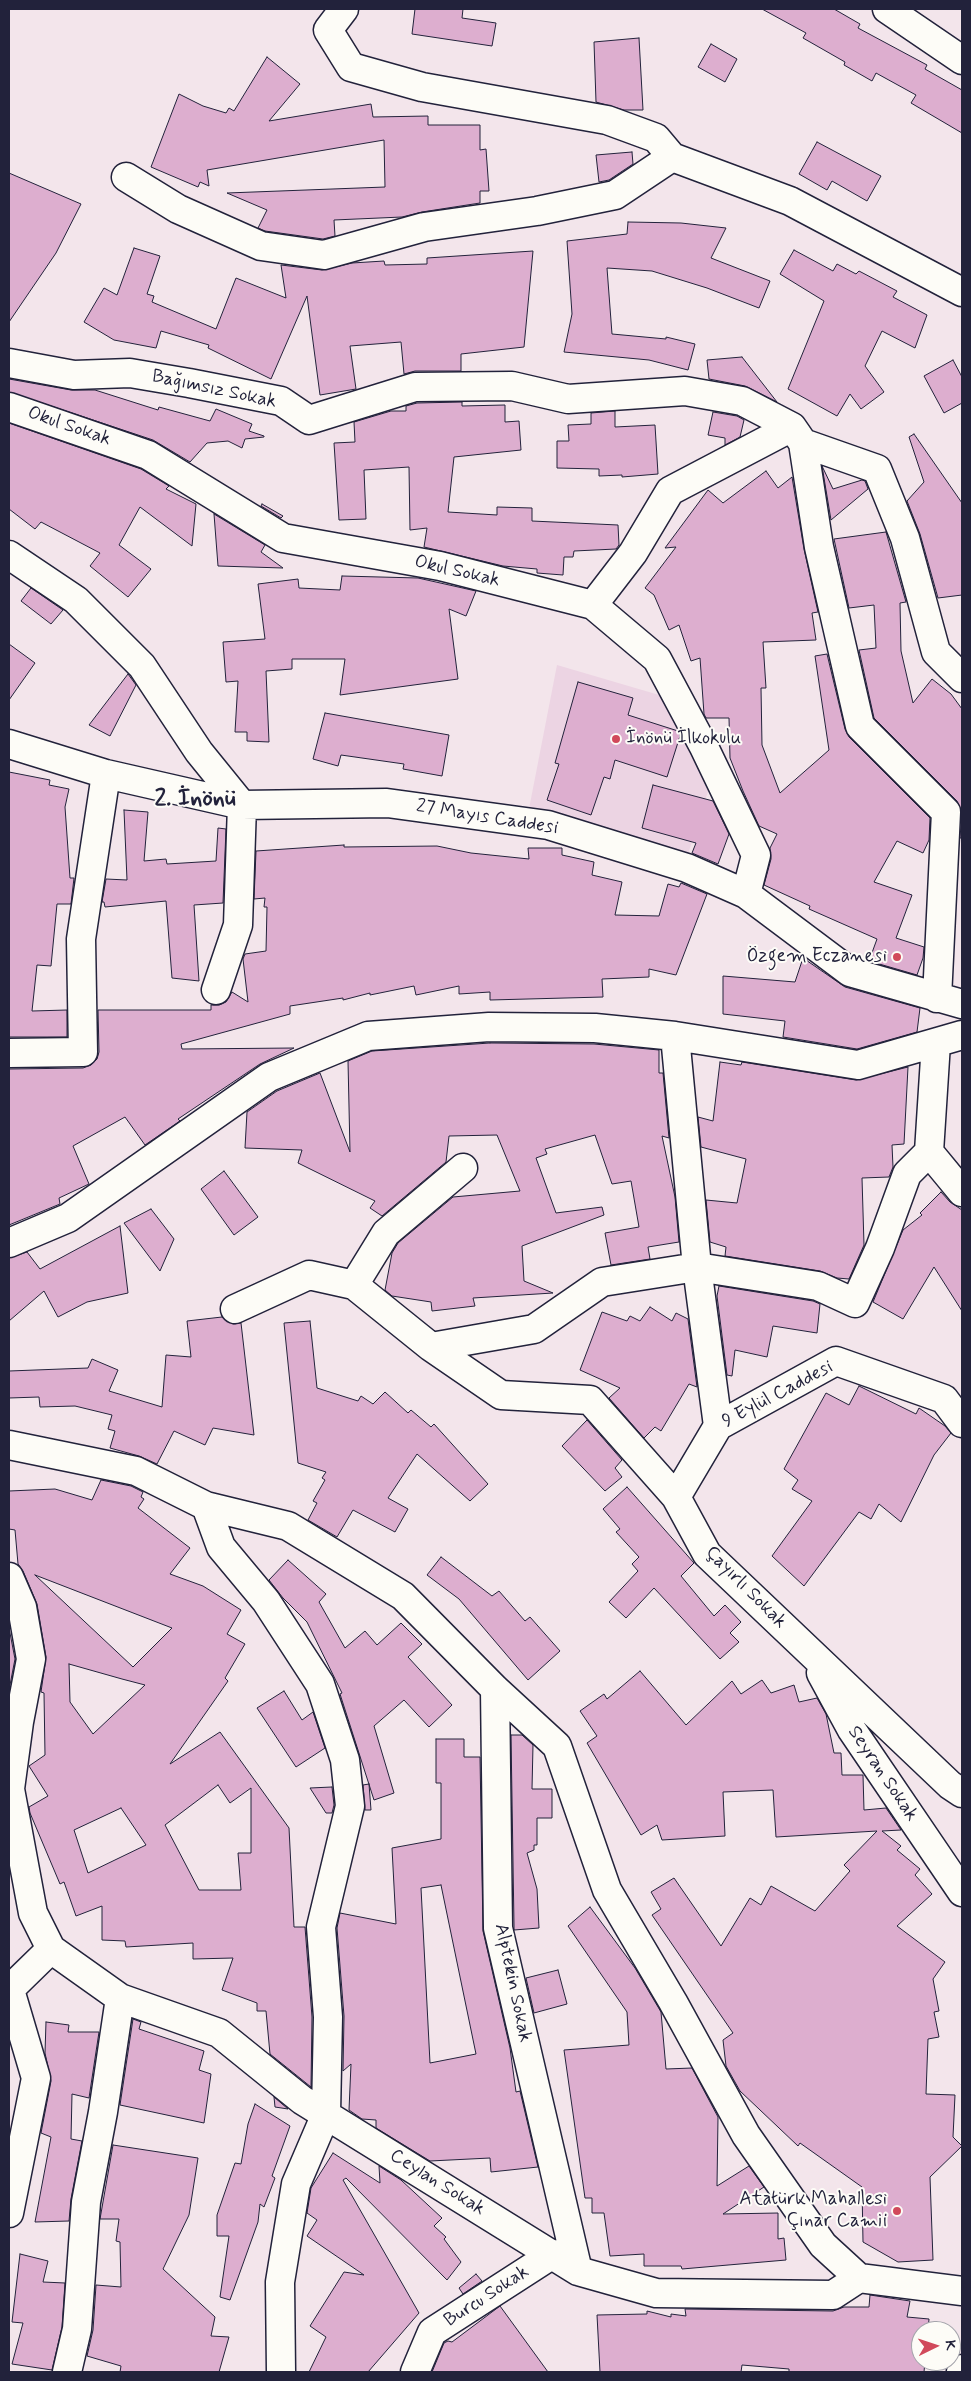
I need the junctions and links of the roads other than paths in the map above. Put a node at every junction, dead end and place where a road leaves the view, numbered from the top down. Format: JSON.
{"nodes":[{"id":1,"x":344,"y":9,"type":"edge"},
{"id":2,"x":887,"y":9,"type":"edge"},
{"id":3,"x":962,"y":60,"type":"edge"},
{"id":4,"x":672,"y":157,"type":"junction"},
{"id":5,"x":126,"y":176,"type":"dead end"},
{"id":6,"x":962,"y":292,"type":"edge"},
{"id":7,"x":9,"y":363,"type":"edge"},
{"id":8,"x":9,"y":407,"type":"edge"},
{"id":9,"x":797,"y":435,"type":"junction"},
{"id":10,"x":9,"y":555,"type":"edge"},
{"id":11,"x":593,"y":604,"type":"junction"},
{"id":12,"x":962,"y":678,"type":"edge"},
{"id":13,"x":9,"y":744,"type":"edge"},
{"id":14,"x":106,"y":774,"type":"junction"},
{"id":15,"x":242,"y":805,"type":"junction"},
{"id":16,"x":746,"y":894,"type":"junction"},
{"id":17,"x":216,"y":990,"type":"dead end"},
{"id":18,"x":949,"y":1001,"type":"edge"},
{"id":19,"x":962,"y":1035,"type":"edge"},
{"id":20,"x":675,"y":1036,"type":"junction"},
{"id":21,"x":936,"y":1043,"type":"junction"},
{"id":22,"x":9,"y":1052,"type":"edge"},
{"id":23,"x":929,"y":1152,"type":"junction"},
{"id":24,"x":463,"y":1168,"type":"dead end"},
{"id":25,"x":962,"y":1192,"type":"edge"},
{"id":26,"x":9,"y":1243,"type":"edge"},
{"id":27,"x":697,"y":1267,"type":"junction"},
{"id":28,"x":354,"y":1285,"type":"junction"},
{"id":29,"x":235,"y":1309,"type":"dead end"},
{"id":30,"x":431,"y":1347,"type":"junction"},
{"id":31,"x":962,"y":1423,"type":"edge"},
{"id":32,"x":718,"y":1426,"type":"junction"},
{"id":33,"x":9,"y":1445,"type":"edge"},
{"id":34,"x":676,"y":1498,"type":"junction"},
{"id":35,"x":206,"y":1506,"type":"junction"},
{"id":36,"x":9,"y":1577,"type":"edge"},
{"id":37,"x":809,"y":1651,"type":"junction"},
{"id":38,"x":495,"y":1689,"type":"junction"},
{"id":39,"x":962,"y":1793,"type":"edge"},
{"id":40,"x":962,"y":1892,"type":"edge"},
{"id":41,"x":51,"y":1949,"type":"junction"},
{"id":42,"x":9,"y":1990,"type":"edge"},
{"id":43,"x":120,"y":1998,"type":"junction"},
{"id":44,"x":326,"y":2114,"type":"junction"},
{"id":45,"x":9,"y":2213,"type":"edge"},
{"id":46,"x":553,"y":2254,"type":"junction"},
{"id":47,"x":578,"y":2271,"type":"junction"},
{"id":48,"x":860,"y":2278,"type":"junction"},
{"id":49,"x":962,"y":2291,"type":"edge"},
{"id":50,"x":66,"y":2372,"type":"edge"},
{"id":51,"x":281,"y":2372,"type":"edge"},
{"id":52,"x":415,"y":2372,"type":"edge"}],
"edges":[{"from":1,"to":4,"type":"street"},
{"from":2,"to":3,"type":"street"},
{"from":4,"to":5,"type":"street"},
{"from":4,"to":6,"type":"street"},
{"from":7,"to":9,"type":"street","name":"Bağımsız Sokak"},
{"from":8,"to":11,"type":"street","name":"Okul Sokak"},
{"from":9,"to":11,"type":"street"},
{"from":9,"to":12,"type":"street"},
{"from":9,"to":18,"type":"street"},
{"from":10,"to":15,"type":"street"},
{"from":11,"to":16,"type":"street","name":"Okul Sokak"},
{"from":13,"to":14,"type":"street","name":"27 Mayıs Caddesi"},
{"from":14,"to":15,"type":"street","name":"27 Mayıs Caddesi"},
{"from":14,"to":22,"type":"street"},
{"from":15,"to":16,"type":"street","name":"27 Mayıs Caddesi"},
{"from":15,"to":17,"type":"street"},
{"from":16,"to":18,"type":"street","name":"27 Mayıs Caddesi"},
{"from":19,"to":21,"type":"street"},
{"from":20,"to":21,"type":"street"},
{"from":20,"to":26,"type":"street"},
{"from":20,"to":27,"type":"street"},
{"from":21,"to":23,"type":"street"},
{"from":23,"to":25,"type":"street"},
{"from":23,"to":27,"type":"street"},
{"from":24,"to":28,"type":"street"},
{"from":27,"to":30,"type":"street"},
{"from":27,"to":32,"type":"street"},
{"from":28,"to":29,"type":"street"},
{"from":28,"to":30,"type":"street","name":"Çayırlı Sokak"},
{"from":30,"to":34,"type":"street","name":"Çayırlı Sokak"},
{"from":31,"to":32,"type":"street","name":"9 Eylül Caddesi"},
{"from":32,"to":34,"type":"street","name":"9 Eylül Caddesi"},
{"from":33,"to":35,"type":"street"},
{"from":34,"to":37,"type":"street","name":"Çayırlı Sokak"},
{"from":35,"to":38,"type":"street"},
{"from":35,"to":44,"type":"street"},
{"from":36,"to":41,"type":"street"},
{"from":37,"to":39,"type":"street","name":"Çayırlı Sokak"},
{"from":37,"to":40,"type":"street","name":"Seyran Sokak"},
{"from":38,"to":47,"type":"street","name":"Alptekin Sokak"},
{"from":38,"to":48,"type":"street"},
{"from":41,"to":42,"type":"street"},
{"from":41,"to":43,"type":"street","name":"Ceylan Sokak"},
{"from":42,"to":45,"type":"street"},
{"from":43,"to":44,"type":"street","name":"Ceylan Sokak"},
{"from":43,"to":50,"type":"street"},
{"from":44,"to":46,"type":"street","name":"Ceylan Sokak"},
{"from":44,"to":51,"type":"street"},
{"from":46,"to":47,"type":"street","name":"Ceylan Sokak"},
{"from":46,"to":52,"type":"street","name":"Burcu Sokak"},
{"from":47,"to":48,"type":"street","name":"Ceylan Sokak"},
{"from":48,"to":49,"type":"street"}]}
